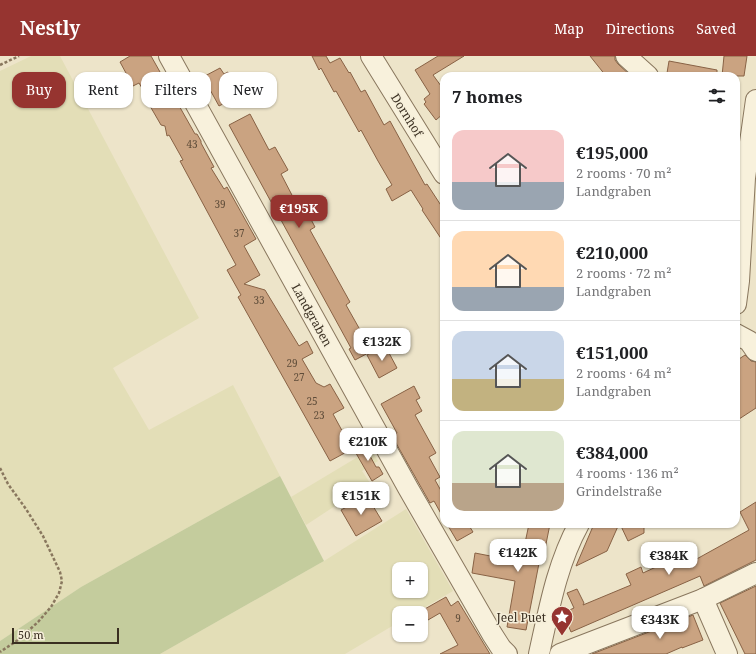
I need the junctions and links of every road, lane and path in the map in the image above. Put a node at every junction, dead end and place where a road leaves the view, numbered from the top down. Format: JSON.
{"nodes":[{"id":1,"x":19,"y":56,"type":"edge"},
{"id":2,"x":169,"y":56,"type":"edge"},
{"id":3,"x":371,"y":56,"type":"edge"},
{"id":4,"x":626,"y":56,"type":"edge"},
{"id":5,"x":0,"y":65,"type":"edge"},
{"id":6,"x":644,"y":72,"type":"edge"},
{"id":7,"x":756,"y":100,"type":"edge"},
{"id":8,"x":440,"y":168,"type":"edge"},
{"id":9,"x":740,"y":174,"type":"edge"},
{"id":10,"x":740,"y":336,"type":"edge"},
{"id":11,"x":756,"y":351,"type":"edge"},
{"id":12,"x":0,"y":468,"type":"edge"},
{"id":13,"x":577,"y":528,"type":"edge"},
{"id":14,"x":756,"y":573,"type":"edge"},
{"id":15,"x":703,"y":599,"type":"junction"},
{"id":16,"x":0,"y":652,"type":"edge"},
{"id":17,"x":508,"y":654,"type":"edge"},
{"id":18,"x":539,"y":654,"type":"edge"},
{"id":19,"x":560,"y":654,"type":"edge"},
{"id":20,"x":727,"y":654,"type":"edge"}],
"edges":[{"from":1,"to":5,"type":"path"},
{"from":2,"to":17,"type":"street","name":"Landgraben"},
{"from":3,"to":8,"type":"street","name":"Dornhof"},
{"from":4,"to":6,"type":"street"},
{"from":7,"to":9,"type":"street"},
{"from":10,"to":11,"type":"street"},
{"from":12,"to":16,"type":"path"},
{"from":13,"to":18,"type":"street"},
{"from":14,"to":15,"type":"street"},
{"from":15,"to":19,"type":"street"},
{"from":15,"to":20,"type":"street"}]}
